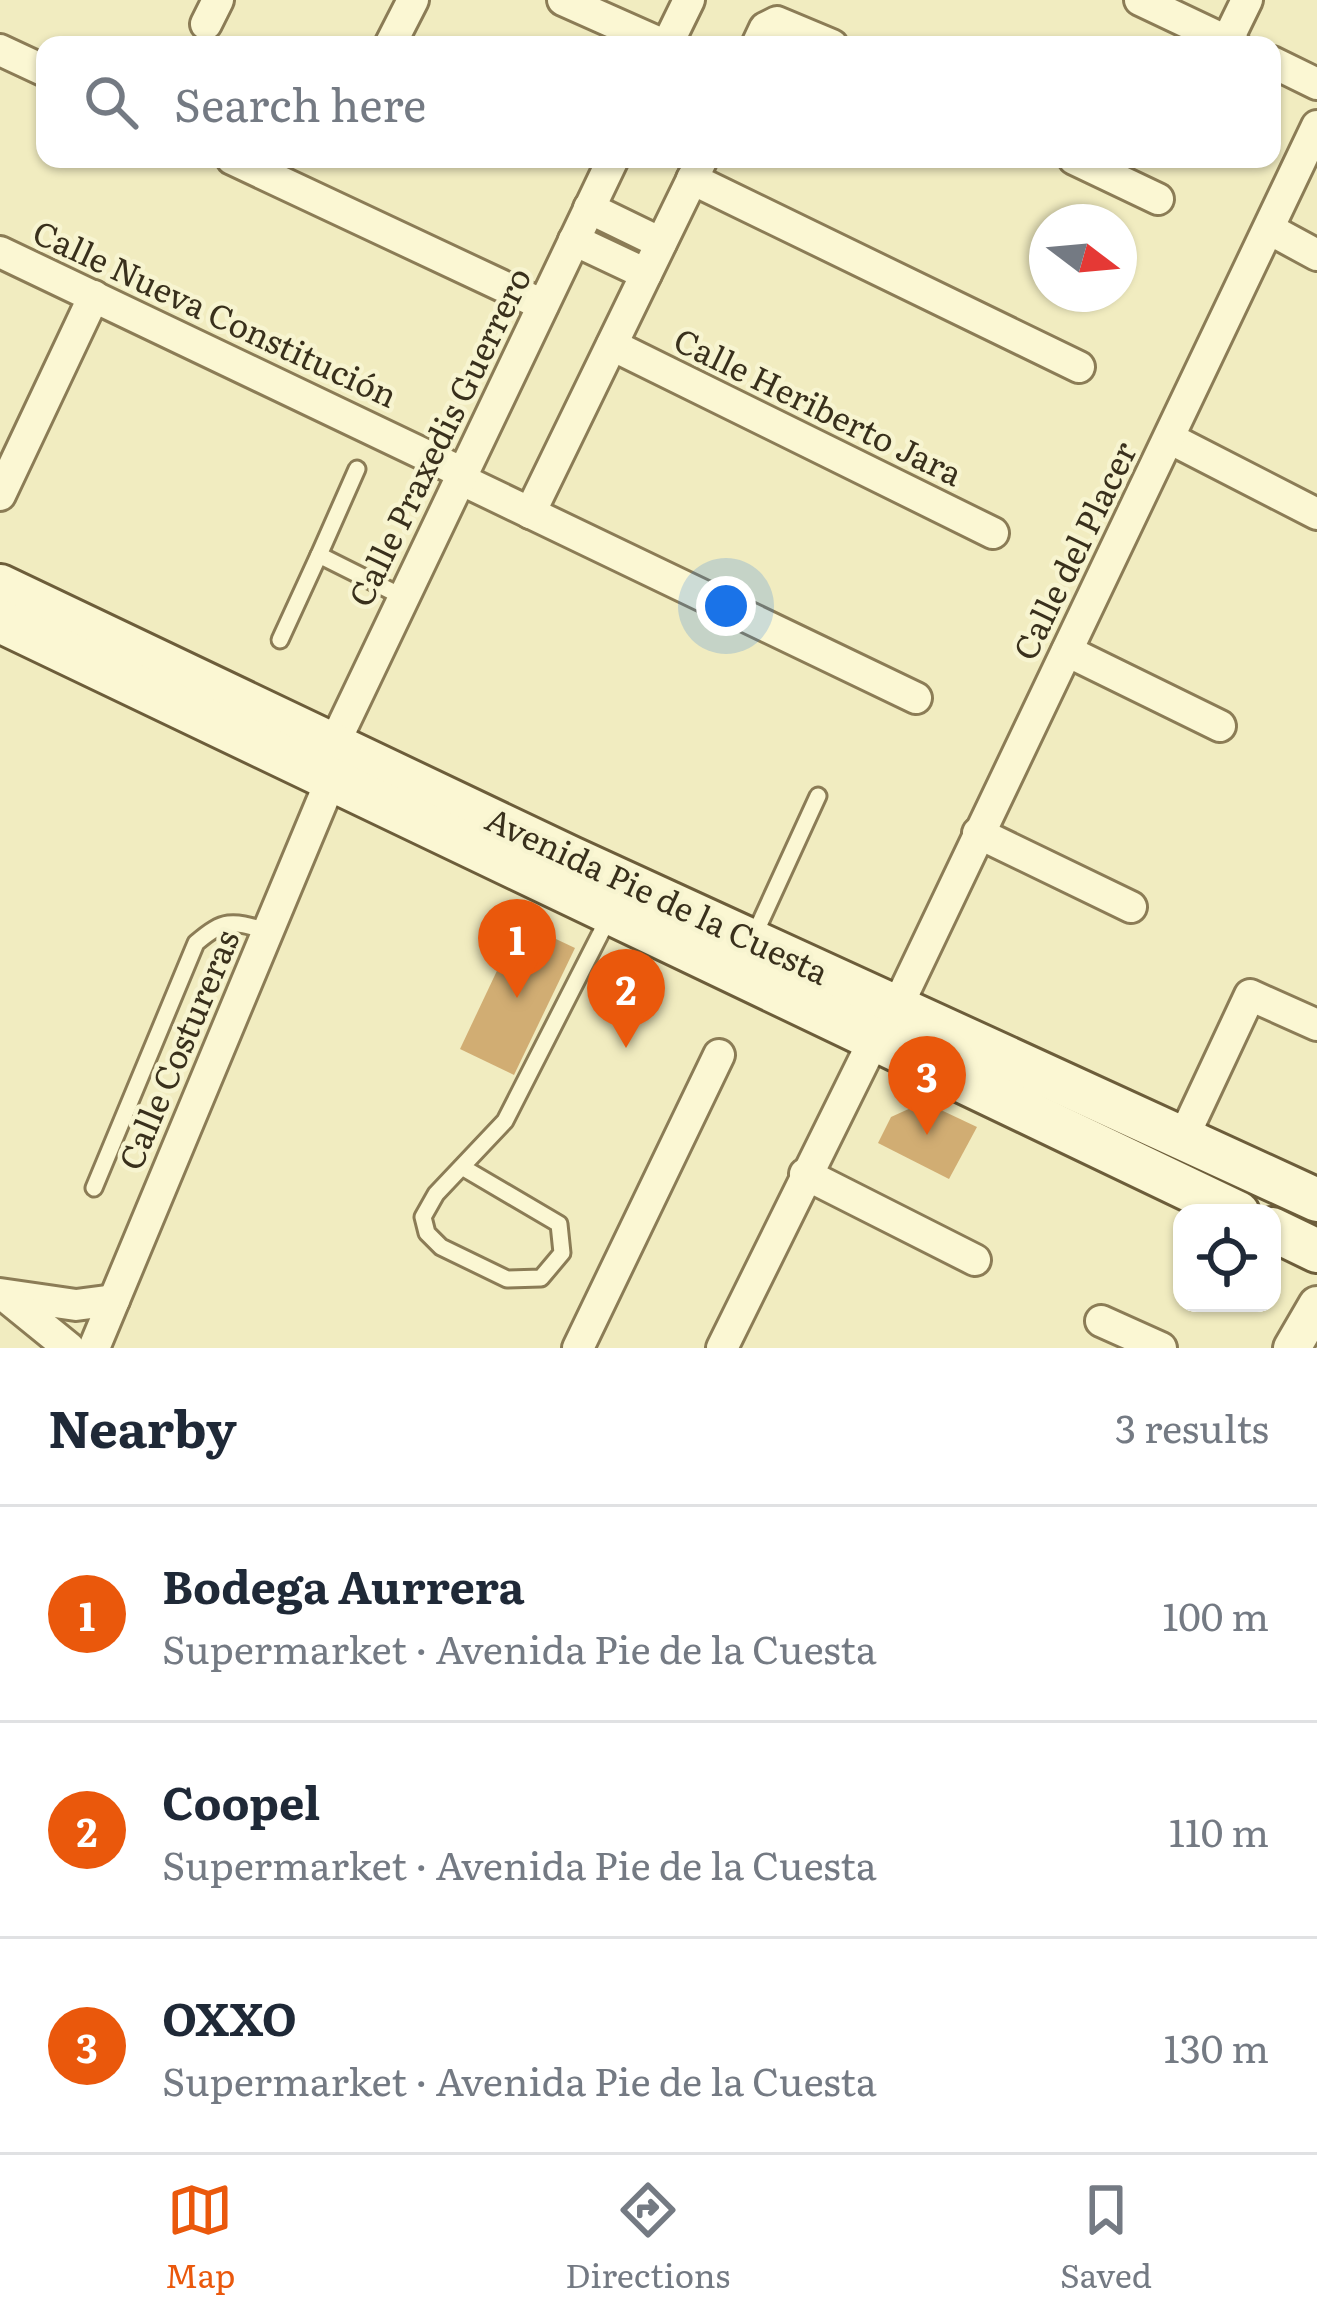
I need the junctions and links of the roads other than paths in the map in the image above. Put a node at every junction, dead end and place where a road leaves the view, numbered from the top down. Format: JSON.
{"nodes":[{"id":1,"x":413,"y":0,"type":"edge"},
{"id":2,"x":563,"y":0,"type":"edge"},
{"id":3,"x":689,"y":0,"type":"edge"},
{"id":4,"x":1140,"y":0,"type":"edge"},
{"id":5,"x":1247,"y":0,"type":"edge"},
{"id":6,"x":395,"y":36,"type":"edge"},
{"id":7,"x":645,"y":36,"type":"edge"},
{"id":8,"x":670,"y":36,"type":"edge"},
{"id":9,"x":1216,"y":36,"type":"edge"},
{"id":10,"x":1234,"y":36,"type":"edge"},
{"id":11,"x":0,"y":50,"type":"edge"},
{"id":12,"x":1281,"y":66,"type":"edge"},
{"id":13,"x":36,"y":67,"type":"edge"},
{"id":14,"x":1317,"y":84,"type":"edge"},
{"id":15,"x":1317,"y":126,"type":"edge"},
{"id":16,"x":251,"y":168,"type":"edge"},
{"id":17,"x":609,"y":168,"type":"edge"},
{"id":18,"x":1092,"y":168,"type":"edge"},
{"id":19,"x":697,"y":169,"type":"edge"},
{"id":20,"x":1158,"y":199,"type":"dead end"},
{"id":21,"x":589,"y":208,"type":"junction"},
{"id":22,"x":1269,"y":230,"type":"junction"},
{"id":23,"x":574,"y":240,"type":"junction"},
{"id":24,"x":661,"y":243,"type":"junction"},
{"id":25,"x":0,"y":252,"type":"edge"},
{"id":26,"x":1317,"y":255,"type":"edge"},
{"id":27,"x":646,"y":274,"type":"junction"},
{"id":28,"x":94,"y":296,"type":"junction"},
{"id":29,"x":543,"y":305,"type":"junction"},
{"id":30,"x":612,"y":345,"type":"junction"},
{"id":31,"x":1078,"y":367,"type":"dead end"},
{"id":32,"x":1169,"y":438,"type":"junction"},
{"id":33,"x":357,"y":470,"type":"dead end"},
{"id":34,"x":461,"y":476,"type":"junction"},
{"id":35,"x":0,"y":495,"type":"edge"},
{"id":36,"x":530,"y":513,"type":"junction"},
{"id":37,"x":1317,"y":514,"type":"edge"},
{"id":38,"x":993,"y":533,"type":"dead end"},
{"id":39,"x":319,"y":555,"type":"junction"},
{"id":40,"x":0,"y":586,"type":"edge"},
{"id":41,"x":403,"y":597,"type":"junction"},
{"id":42,"x":0,"y":621,"type":"edge"},
{"id":43,"x":280,"y":640,"type":"dead end"},
{"id":44,"x":1067,"y":651,"type":"junction"},
{"id":45,"x":916,"y":698,"type":"dead end"},
{"id":46,"x":1220,"y":726,"type":"dead end"},
{"id":47,"x":332,"y":763,"type":"junction"},
{"id":48,"x":818,"y":796,"type":"dead end"},
{"id":49,"x":978,"y":833,"type":"junction"},
{"id":50,"x":1131,"y":907,"type":"dead end"},
{"id":51,"x":611,"y":914,"type":"junction"},
{"id":52,"x":268,"y":931,"type":"junction"},
{"id":53,"x":752,"y":940,"type":"junction"},
{"id":54,"x":885,"y":1023,"type":"junction"},
{"id":55,"x":1317,"y":1025,"type":"edge"},
{"id":56,"x":719,"y":1054,"type":"dead end"},
{"id":57,"x":1183,"y":1138,"type":"junction"},
{"id":58,"x":462,"y":1168,"type":"junction"},
{"id":59,"x":805,"y":1174,"type":"junction"},
{"id":60,"x":94,"y":1188,"type":"dead end"},
{"id":61,"x":1317,"y":1200,"type":"edge"},
{"id":62,"x":1221,"y":1204,"type":"edge"},
{"id":63,"x":1281,"y":1233,"type":"edge"},
{"id":64,"x":1317,"y":1251,"type":"edge"},
{"id":65,"x":974,"y":1260,"type":"dead end"},
{"id":66,"x":0,"y":1294,"type":"edge"},
{"id":67,"x":113,"y":1300,"type":"junction"},
{"id":68,"x":1317,"y":1305,"type":"edge"},
{"id":69,"x":1101,"y":1321,"type":"dead end"},
{"id":70,"x":69,"y":1348,"type":"edge"},
{"id":71,"x":94,"y":1348,"type":"edge"},
{"id":72,"x":578,"y":1348,"type":"edge"},
{"id":73,"x":722,"y":1348,"type":"edge"},
{"id":74,"x":1162,"y":1348,"type":"edge"},
{"id":75,"x":1292,"y":1348,"type":"edge"}],
"edges":[{"from":1,"to":6,"type":"street"},
{"from":2,"to":7,"type":"street"},
{"from":3,"to":8,"type":"street"},
{"from":4,"to":9,"type":"street"},
{"from":5,"to":10,"type":"street"},
{"from":11,"to":13,"type":"street"},
{"from":12,"to":14,"type":"street"},
{"from":15,"to":22,"type":"street","name":"Calle del Placer"},
{"from":16,"to":29,"type":"street"},
{"from":17,"to":21,"type":"street","name":"Calle Praxedis Guerrero"},
{"from":18,"to":20,"type":"street"},
{"from":19,"to":24,"type":"street"},
{"from":19,"to":31,"type":"street"},
{"from":21,"to":23,"type":"street","name":"Calle Praxedis Guerrero"},
{"from":21,"to":24,"type":"street"},
{"from":22,"to":26,"type":"street"},
{"from":22,"to":32,"type":"street","name":"Calle del Placer"},
{"from":23,"to":27,"type":"street"},
{"from":23,"to":29,"type":"street","name":"Calle Praxedis Guerrero"},
{"from":24,"to":27,"type":"street"},
{"from":25,"to":28,"type":"street","name":"Calle Nueva Constitución"},
{"from":27,"to":30,"type":"street"},
{"from":28,"to":34,"type":"street","name":"Calle Nueva Constitución"},
{"from":28,"to":35,"type":"street"},
{"from":29,"to":34,"type":"street","name":"Calle Praxedis Guerrero"},
{"from":30,"to":36,"type":"street"},
{"from":30,"to":38,"type":"street","name":"Calle Heriberto Jara"},
{"from":32,"to":37,"type":"street"},
{"from":32,"to":44,"type":"street","name":"Calle del Placer"},
{"from":33,"to":39,"type":"lane"},
{"from":34,"to":36,"type":"street","name":"Calle Nueva Constitución"},
{"from":34,"to":41,"type":"street","name":"Calle Praxedis Guerrero"},
{"from":36,"to":45,"type":"street"},
{"from":39,"to":41,"type":"lane"},
{"from":39,"to":43,"type":"lane"},
{"from":40,"to":47,"type":"main road","name":"Avenida Pie de la Cuesta"},
{"from":41,"to":47,"type":"street","name":"Calle Praxedis Guerrero"},
{"from":42,"to":47,"type":"main road","name":"Avenida Pie de la Cuesta"},
{"from":44,"to":46,"type":"street"},
{"from":44,"to":49,"type":"street","name":"Calle del Placer"},
{"from":47,"to":51,"type":"main road","name":"Avenida Pie de la Cuesta"},
{"from":47,"to":52,"type":"street","name":"Calle Costureras"},
{"from":47,"to":53,"type":"main road","name":"Avenida Pie de la Cuesta"},
{"from":48,"to":53,"type":"lane"},
{"from":49,"to":50,"type":"street"},
{"from":49,"to":54,"type":"street","name":"Calle del Placer"},
{"from":51,"to":54,"type":"main road","name":"Avenida Pie de la Cuesta"},
{"from":51,"to":58,"type":"lane"},
{"from":52,"to":60,"type":"lane"},
{"from":52,"to":67,"type":"street","name":"Calle Costureras"},
{"from":53,"to":54,"type":"main road","name":"Avenida Pie de la Cuesta"},
{"from":54,"to":57,"type":"main road","name":"Avenida Pie de la Cuesta"},
{"from":54,"to":59,"type":"street","name":"Calle del Placer"},
{"from":54,"to":62,"type":"main road","name":"Avenida Pie de la Cuesta"},
{"from":55,"to":57,"type":"street"},
{"from":56,"to":72,"type":"street"},
{"from":57,"to":61,"type":"main road","name":"Avenida Pie de la Cuesta"},
{"from":58,"to":58,"type":"lane"},
{"from":59,"to":65,"type":"street"},
{"from":59,"to":73,"type":"street","name":"Calle del Placer"},
{"from":63,"to":64,"type":"main road"},
{"from":66,"to":67,"type":"street"},
{"from":66,"to":70,"type":"street"},
{"from":67,"to":71,"type":"street","name":"Calle Costureras"},
{"from":68,"to":75,"type":"street"},
{"from":69,"to":74,"type":"street"}]}
